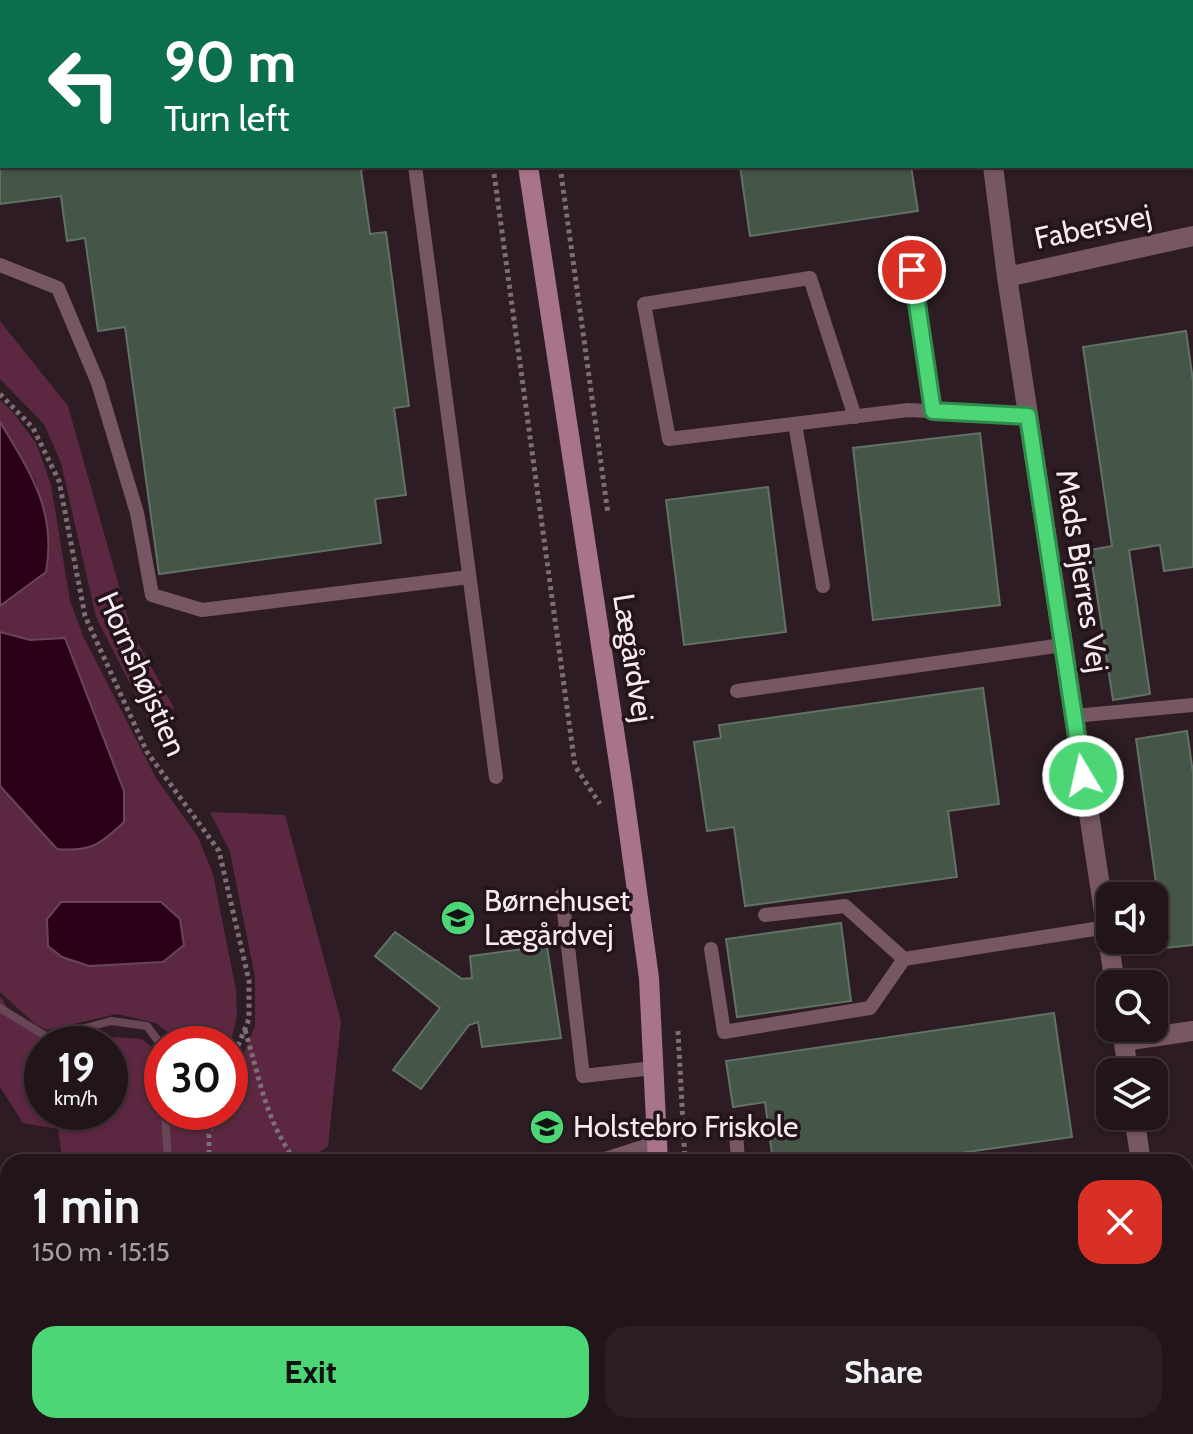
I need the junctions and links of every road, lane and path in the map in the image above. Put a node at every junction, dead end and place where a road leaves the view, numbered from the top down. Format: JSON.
{"nodes":[{"id":1,"x":415,"y":168,"type":"edge"},
{"id":2,"x":493,"y":168,"type":"edge"},
{"id":3,"x":528,"y":168,"type":"edge"},
{"id":4,"x":993,"y":168,"type":"edge"},
{"id":5,"x":1193,"y":236,"type":"edge"},
{"id":6,"x":908,"y":242,"type":"dead end"},
{"id":7,"x":0,"y":265,"type":"edge"},
{"id":8,"x":1007,"y":277,"type":"junction"},
{"id":9,"x":0,"y":394,"type":"edge"},
{"id":10,"x":933,"y":411,"type":"junction"},
{"id":11,"x":1028,"y":416,"type":"junction"},
{"id":12,"x":855,"y":417,"type":"junction"},
{"id":13,"x":795,"y":424,"type":"junction"},
{"id":14,"x":469,"y":577,"type":"junction"},
{"id":15,"x":823,"y":586,"type":"dead end"},
{"id":16,"x":1063,"y":645,"type":"junction"},
{"id":17,"x":737,"y":691,"type":"dead end"},
{"id":18,"x":1193,"y":705,"type":"edge"},
{"id":19,"x":1074,"y":716,"type":"junction"},
{"id":20,"x":496,"y":777,"type":"dead end"},
{"id":21,"x":601,"y":817,"type":"dead end"},
{"id":22,"x":1100,"y":882,"type":"edge"},
{"id":23,"x":562,"y":895,"type":"dead end"},
{"id":24,"x":765,"y":915,"type":"dead end"},
{"id":25,"x":1096,"y":929,"type":"edge"},
{"id":26,"x":711,"y":949,"type":"dead end"},
{"id":27,"x":904,"y":959,"type":"junction"},
{"id":28,"x":246,"y":1026,"type":"edge"},
{"id":29,"x":1193,"y":1031,"type":"edge"},
{"id":30,"x":1168,"y":1032,"type":"edge"},
{"id":31,"x":248,"y":1044,"type":"edge"},
{"id":32,"x":653,"y":1068,"type":"junction"},
{"id":33,"x":210,"y":1130,"type":"edge"},
{"id":34,"x":1136,"y":1130,"type":"edge"},
{"id":35,"x":736,"y":1131,"type":"dead end"},
{"id":36,"x":658,"y":1152,"type":"edge"},
{"id":37,"x":209,"y":1154,"type":"edge"},
{"id":38,"x":290,"y":1154,"type":"edge"},
{"id":39,"x":737,"y":1154,"type":"edge"},
{"id":40,"x":1140,"y":1154,"type":"edge"}],
"edges":[{"from":1,"to":14,"type":"lane"},
{"from":2,"to":21,"type":"path"},
{"from":3,"to":32,"type":"street","name":"Lægårdvej"},
{"from":4,"to":8,"type":"street","name":"Mads Bjerres Vej"},
{"from":5,"to":8,"type":"street","name":"Fabersvej"},
{"from":6,"to":10,"type":"lane"},
{"from":7,"to":14,"type":"lane"},
{"from":8,"to":11,"type":"street","name":"Mads Bjerres Vej"},
{"from":9,"to":28,"type":"path","name":"Hornshøjstien"},
{"from":10,"to":11,"type":"lane"},
{"from":10,"to":12,"type":"lane"},
{"from":11,"to":16,"type":"street","name":"Mads Bjerres Vej"},
{"from":12,"to":13,"type":"lane"},
{"from":12,"to":13,"type":"lane"},
{"from":13,"to":15,"type":"lane"},
{"from":14,"to":20,"type":"lane"},
{"from":16,"to":17,"type":"lane"},
{"from":16,"to":19,"type":"street","name":"Mads Bjerres Vej"},
{"from":18,"to":19,"type":"lane"},
{"from":19,"to":22,"type":"street","name":"Mads Bjerres Vej"},
{"from":23,"to":32,"type":"lane"},
{"from":24,"to":27,"type":"lane"},
{"from":25,"to":27,"type":"lane"},
{"from":26,"to":27,"type":"lane"},
{"from":29,"to":30,"type":"street"},
{"from":31,"to":38,"type":"path"},
{"from":32,"to":36,"type":"street","name":"Lægårdvej"},
{"from":33,"to":37,"type":"path"},
{"from":34,"to":40,"type":"street"},
{"from":35,"to":39,"type":"lane"}]}
